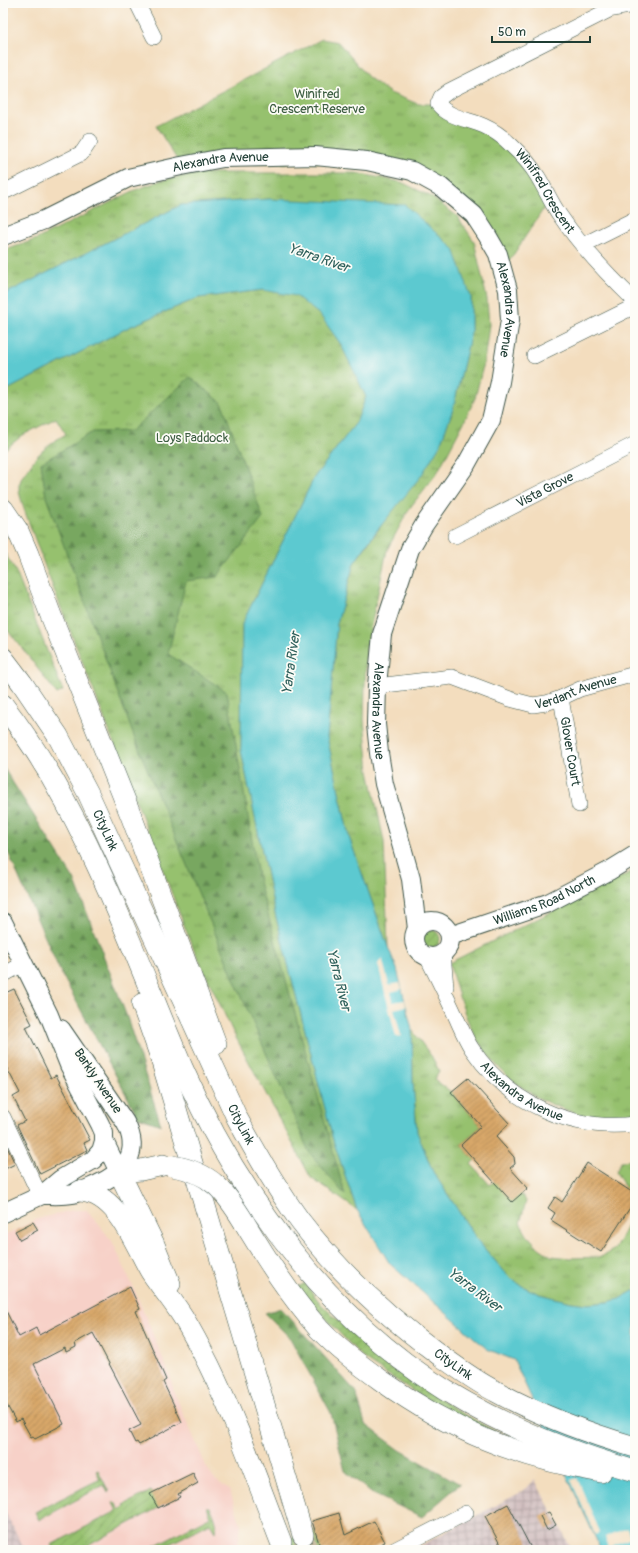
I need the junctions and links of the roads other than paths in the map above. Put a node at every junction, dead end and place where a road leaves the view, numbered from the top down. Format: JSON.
{"nodes":[{"id":1,"x":137,"y":3,"type":"edge"},
{"id":2,"x":635,"y":5,"type":"edge"},
{"id":3,"x":613,"y":6,"type":"edge"},
{"id":4,"x":154,"y":37,"type":"dead end"},
{"id":5,"x":90,"y":141,"type":"dead end"},
{"id":6,"x":3,"y":192,"type":"edge"},
{"id":7,"x":635,"y":219,"type":"edge"},
{"id":8,"x":3,"y":236,"type":"edge"},
{"id":9,"x":583,"y":245,"type":"junction"},
{"id":10,"x":635,"y":301,"type":"edge"},
{"id":11,"x":635,"y":306,"type":"edge"},
{"id":12,"x":534,"y":356,"type":"dead end"},
{"id":13,"x":635,"y":444,"type":"edge"},
{"id":14,"x":3,"y":509,"type":"edge"},
{"id":15,"x":455,"y":536,"type":"dead end"},
{"id":16,"x":3,"y":658,"type":"edge"},
{"id":17,"x":635,"y":674,"type":"edge"},
{"id":18,"x":377,"y":686,"type":"junction"},
{"id":19,"x":561,"y":698,"type":"junction"},
{"id":20,"x":3,"y":705,"type":"edge"},
{"id":21,"x":3,"y":726,"type":"edge"},
{"id":22,"x":579,"y":805,"type":"dead end"},
{"id":23,"x":635,"y":855,"type":"edge"},
{"id":24,"x":3,"y":922,"type":"edge"},
{"id":25,"x":425,"y":925,"type":"junction"},
{"id":26,"x":450,"y":936,"type":"junction"},
{"id":27,"x":435,"y":955,"type":"junction"},
{"id":28,"x":23,"y":964,"type":"junction"},
{"id":29,"x":3,"y":975,"type":"edge"},
{"id":30,"x":49,"y":1015,"type":"junction"},
{"id":31,"x":3,"y":1117,"type":"edge"},
{"id":32,"x":635,"y":1124,"type":"edge"},
{"id":33,"x":104,"y":1141,"type":"junction"},
{"id":34,"x":130,"y":1154,"type":"junction"},
{"id":35,"x":257,"y":1155,"type":"junction"},
{"id":36,"x":168,"y":1166,"type":"junction"},
{"id":37,"x":119,"y":1172,"type":"junction"},
{"id":38,"x":80,"y":1191,"type":"junction"},
{"id":39,"x":41,"y":1195,"type":"junction"},
{"id":40,"x":3,"y":1213,"type":"edge"},
{"id":41,"x":182,"y":1316,"type":"junction"},
{"id":42,"x":635,"y":1447,"type":"edge"},
{"id":43,"x":635,"y":1471,"type":"edge"},
{"id":44,"x":635,"y":1478,"type":"edge"},
{"id":45,"x":466,"y":1514,"type":"dead end"},
{"id":46,"x":303,"y":1535,"type":"tunnel mouth"},
{"id":47,"x":281,"y":1542,"type":"tunnel mouth"},
{"id":48,"x":394,"y":1550,"type":"edge"}],
"edges":[{"from":1,"to":4,"type":"street"},
{"from":2,"to":3,"type":"street"},
{"from":3,"to":9,"type":"street","name":"Winifred Crescent"},
{"from":5,"to":6,"type":"street"},
{"from":7,"to":9,"type":"street"},
{"from":8,"to":18,"type":"main road","name":"Alexandra Avenue"},
{"from":9,"to":10,"type":"street","name":"Winifred Crescent"},
{"from":11,"to":12,"type":"street"},
{"from":13,"to":15,"type":"street","name":"Vista Grove"},
{"from":14,"to":35,"type":"highway"},
{"from":16,"to":35,"type":"highway","name":"CityLink"},
{"from":17,"to":19,"type":"street","name":"Verdant Avenue"},
{"from":18,"to":19,"type":"street","name":"Verdant Avenue"},
{"from":18,"to":25,"type":"main road","name":"Alexandra Avenue"},
{"from":19,"to":22,"type":"street","name":"Glover Court"},
{"from":20,"to":43,"type":"highway"},
{"from":21,"to":46,"type":"highway"},
{"from":23,"to":26,"type":"main road","name":"Williams Road North"},
{"from":24,"to":28,"type":"main road","name":"Barkly Avenue"},
{"from":25,"to":26,"type":"main road"},
{"from":25,"to":27,"type":"main road"},
{"from":26,"to":27,"type":"main road"},
{"from":27,"to":32,"type":"street","name":"Alexandra Avenue"},
{"from":28,"to":29,"type":"street"},
{"from":28,"to":30,"type":"main road","name":"Barkly Avenue"},
{"from":30,"to":33,"type":"main road","name":"Barkly Avenue"},
{"from":30,"to":34,"type":"main road","name":"Barkly Avenue"},
{"from":31,"to":39,"type":"street"},
{"from":33,"to":34,"type":"main road"},
{"from":33,"to":37,"type":"main road","name":"Barkly Avenue"},
{"from":33,"to":39,"type":"main road"},
{"from":34,"to":36,"type":"highway"},
{"from":34,"to":37,"type":"main road"},
{"from":35,"to":42,"type":"highway","name":"CityLink"},
{"from":36,"to":37,"type":"highway"},
{"from":36,"to":44,"type":"highway","bridge":true},
{"from":37,"to":38,"type":"main road"},
{"from":37,"to":41,"type":"highway"},
{"from":38,"to":39,"type":"main road"},
{"from":38,"to":41,"type":"highway"},
{"from":39,"to":40,"type":"main road"},
{"from":41,"to":47,"type":"highway"},
{"from":45,"to":48,"type":"street"}]}
